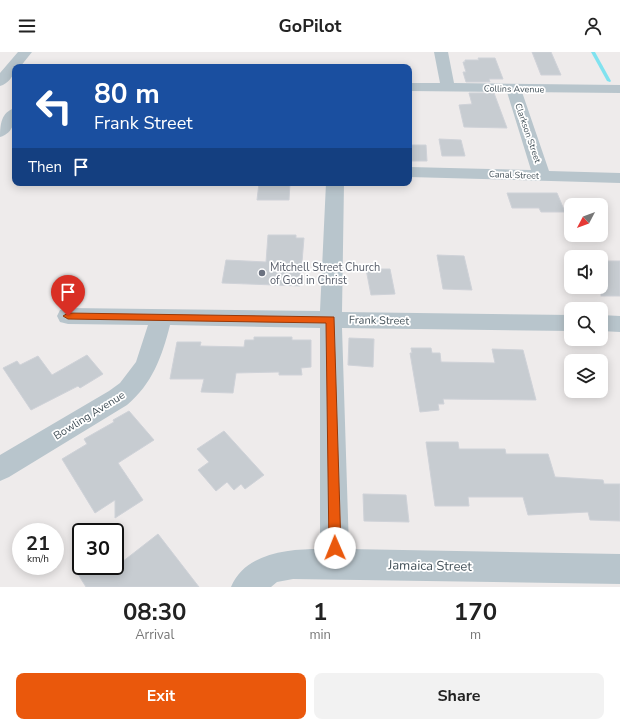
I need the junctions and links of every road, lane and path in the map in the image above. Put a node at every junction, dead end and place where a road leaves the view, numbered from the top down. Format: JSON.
{"nodes":[{"id":1,"x":25,"y":52,"type":"edge"},
{"id":2,"x":441,"y":52,"type":"edge"},
{"id":3,"x":15,"y":64,"type":"edge"},
{"id":4,"x":12,"y":68,"type":"edge"},
{"id":5,"x":0,"y":82,"type":"edge"},
{"id":6,"x":12,"y":83,"type":"edge"},
{"id":7,"x":412,"y":87,"type":"edge"},
{"id":8,"x":448,"y":88,"type":"junction"},
{"id":9,"x":513,"y":89,"type":"junction"},
{"id":10,"x":620,"y":89,"type":"edge"},
{"id":11,"x":12,"y":117,"type":"edge"},
{"id":12,"x":0,"y":132,"type":"edge"},
{"id":13,"x":412,"y":172,"type":"edge"},
{"id":14,"x":542,"y":176,"type":"junction"},
{"id":15,"x":620,"y":178,"type":"edge"},
{"id":16,"x":335,"y":186,"type":"edge"},
{"id":17,"x":68,"y":316,"type":"dead end"},
{"id":18,"x":161,"y":317,"type":"junction"},
{"id":19,"x":331,"y":320,"type":"junction"},
{"id":20,"x":564,"y":323,"type":"edge"},
{"id":21,"x":608,"y":323,"type":"edge"},
{"id":22,"x":620,"y":324,"type":"edge"},
{"id":23,"x":0,"y":468,"type":"edge"},
{"id":24,"x":335,"y":564,"type":"junction"},
{"id":25,"x":620,"y":569,"type":"edge"},
{"id":26,"x":246,"y":587,"type":"edge"}],
"edges":[{"from":1,"to":3,"type":"street"},
{"from":2,"to":8,"type":"street"},
{"from":4,"to":5,"type":"street"},
{"from":5,"to":6,"type":"street"},
{"from":7,"to":8,"type":"street","name":"Collins Avenue"},
{"from":8,"to":9,"type":"street","name":"Collins Avenue"},
{"from":9,"to":10,"type":"street","name":"Collins Avenue"},
{"from":9,"to":14,"type":"street","name":"Clarkson Street"},
{"from":11,"to":12,"type":"street"},
{"from":13,"to":14,"type":"street","name":"Canal Street"},
{"from":14,"to":15,"type":"street","name":"Canal Street"},
{"from":16,"to":19,"type":"street"},
{"from":17,"to":18,"type":"street","name":"Frank Street"},
{"from":18,"to":19,"type":"street","name":"Frank Street"},
{"from":18,"to":23,"type":"street","name":"Bowling Avenue"},
{"from":19,"to":20,"type":"street","name":"Frank Street"},
{"from":19,"to":24,"type":"street"},
{"from":21,"to":22,"type":"street"},
{"from":24,"to":25,"type":"street","name":"Jamaica Street"},
{"from":24,"to":26,"type":"street","name":"Jamaica Street"}]}
